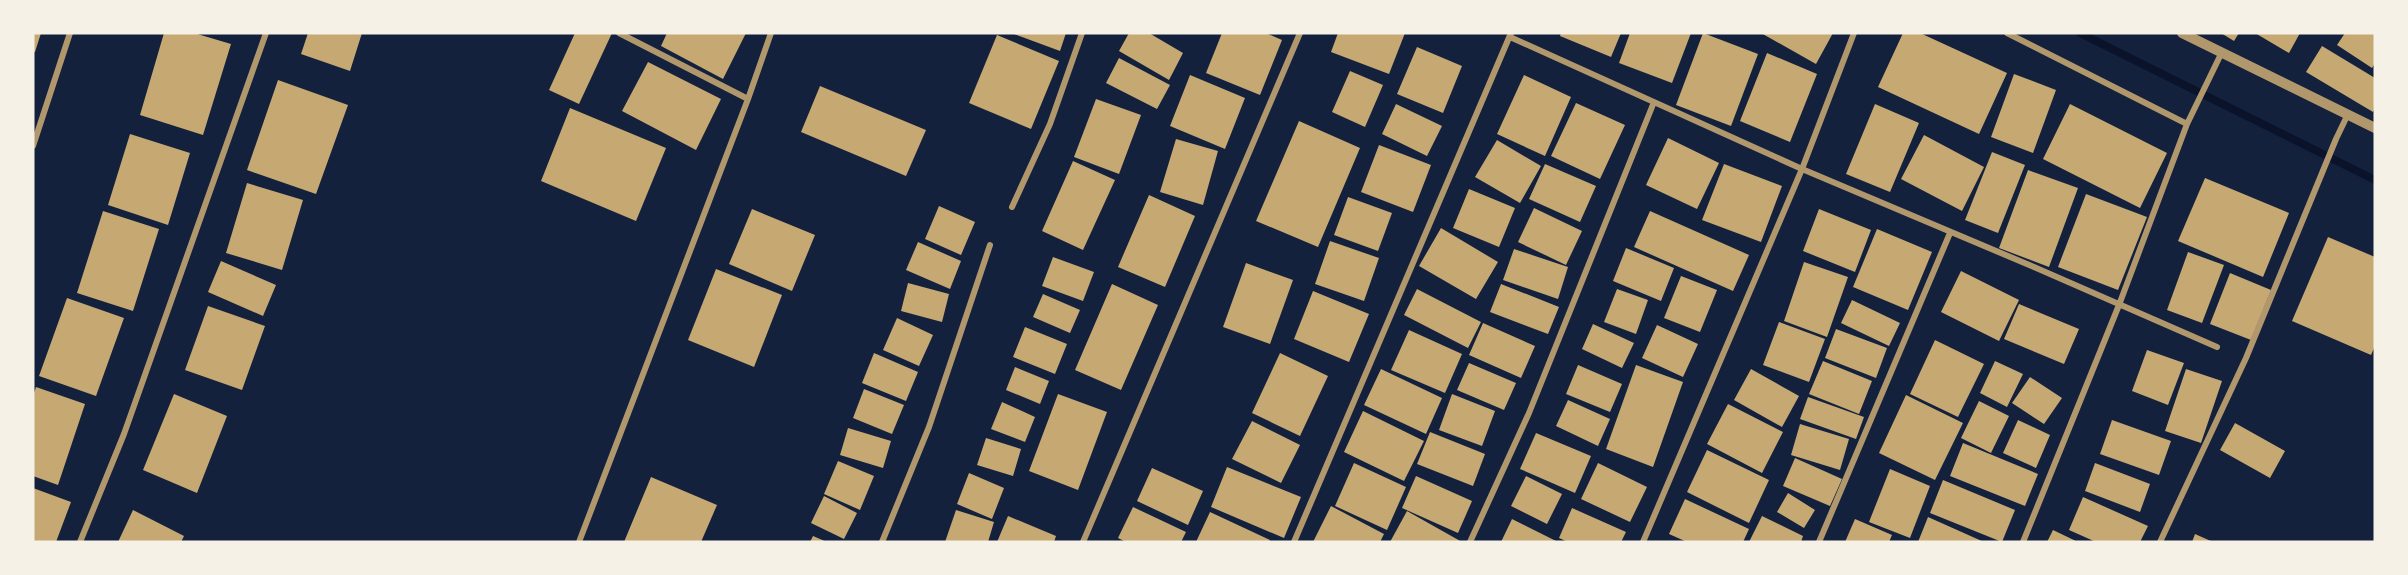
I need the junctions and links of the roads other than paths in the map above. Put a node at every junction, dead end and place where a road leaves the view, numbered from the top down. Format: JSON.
{"nodes":[{"id":1,"x":70,"y":33,"type":"edge"},
{"id":2,"x":266,"y":33,"type":"edge"},
{"id":3,"x":619,"y":33,"type":"edge"},
{"id":4,"x":771,"y":33,"type":"edge"},
{"id":5,"x":1082,"y":33,"type":"edge"},
{"id":6,"x":1300,"y":33,"type":"edge"},
{"id":7,"x":1854,"y":33,"type":"edge"},
{"id":8,"x":2007,"y":33,"type":"edge"},
{"id":9,"x":2182,"y":33,"type":"edge"},
{"id":10,"x":1510,"y":35,"type":"edge"},
{"id":11,"x":2222,"y":52,"type":"junction"},
{"id":12,"x":748,"y":99,"type":"junction"},
{"id":13,"x":1654,"y":102,"type":"junction"},
{"id":14,"x":2348,"y":114,"type":"junction"},
{"id":15,"x":2187,"y":124,"type":"junction"},
{"id":16,"x":2375,"y":128,"type":"edge"},
{"id":17,"x":33,"y":146,"type":"edge"},
{"id":18,"x":1802,"y":169,"type":"junction"},
{"id":19,"x":1012,"y":207,"type":"dead end"},
{"id":20,"x":1950,"y":232,"type":"junction"},
{"id":21,"x":990,"y":245,"type":"dead end"},
{"id":22,"x":2119,"y":305,"type":"junction"},
{"id":23,"x":2217,"y":347,"type":"dead end"},
{"id":24,"x":80,"y":542,"type":"edge"},
{"id":25,"x":579,"y":542,"type":"edge"},
{"id":26,"x":882,"y":542,"type":"edge"},
{"id":27,"x":1083,"y":542,"type":"edge"},
{"id":28,"x":1294,"y":542,"type":"edge"},
{"id":29,"x":1470,"y":542,"type":"edge"},
{"id":30,"x":1643,"y":542,"type":"edge"},
{"id":31,"x":1819,"y":542,"type":"edge"},
{"id":32,"x":2023,"y":542,"type":"edge"},
{"id":33,"x":2160,"y":542,"type":"edge"}],
"edges":[{"from":1,"to":17,"type":"street"},
{"from":2,"to":24,"type":"street"},
{"from":3,"to":12,"type":"street"},
{"from":4,"to":12,"type":"street"},
{"from":5,"to":19,"type":"street"},
{"from":6,"to":27,"type":"street"},
{"from":7,"to":18,"type":"street"},
{"from":8,"to":15,"type":"street"},
{"from":9,"to":11,"type":"street"},
{"from":10,"to":13,"type":"street"},
{"from":10,"to":28,"type":"street"},
{"from":11,"to":14,"type":"street"},
{"from":11,"to":15,"type":"street"},
{"from":12,"to":25,"type":"street"},
{"from":13,"to":18,"type":"street"},
{"from":13,"to":29,"type":"street"},
{"from":14,"to":16,"type":"street"},
{"from":14,"to":33,"type":"street"},
{"from":15,"to":22,"type":"street"},
{"from":18,"to":20,"type":"street"},
{"from":18,"to":30,"type":"street"},
{"from":20,"to":22,"type":"street"},
{"from":20,"to":31,"type":"street"},
{"from":21,"to":26,"type":"street"},
{"from":22,"to":23,"type":"street"},
{"from":22,"to":32,"type":"street"}]}
